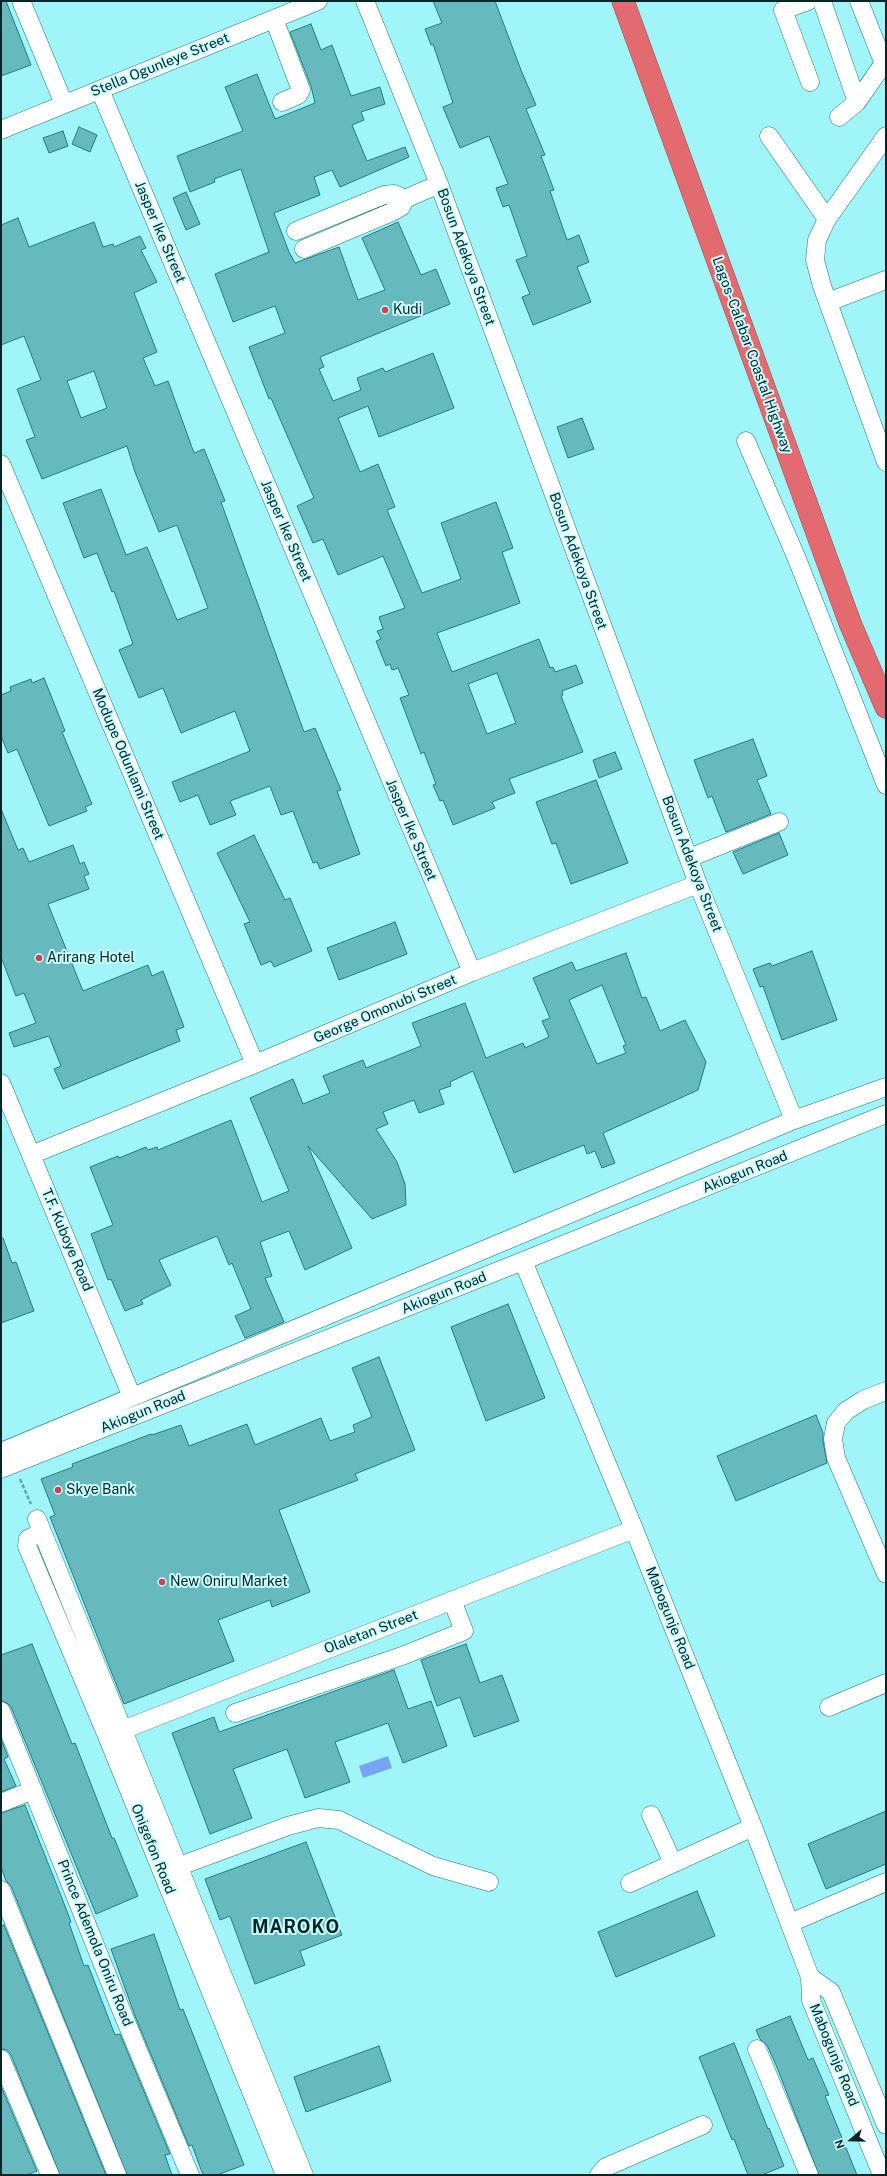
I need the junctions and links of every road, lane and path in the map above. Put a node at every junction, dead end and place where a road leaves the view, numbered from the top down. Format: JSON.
{"nodes":[{"id":1,"x":318,"y":1,"type":"edge"},
{"id":2,"x":365,"y":1,"type":"edge"},
{"id":3,"x":624,"y":1,"type":"edge"},
{"id":4,"x":808,"y":1,"type":"edge"},
{"id":5,"x":822,"y":1,"type":"edge"},
{"id":6,"x":859,"y":1,"type":"edge"},
{"id":7,"x":22,"y":3,"type":"dead end"},
{"id":8,"x":274,"y":19,"type":"junction"},
{"id":9,"x":885,"y":62,"type":"edge"},
{"id":10,"x":810,"y":82,"type":"dead end"},
{"id":11,"x":100,"y":90,"type":"junction"},
{"id":12,"x":282,"y":102,"type":"dead end"},
{"id":13,"x":857,"y":102,"type":"junction"},
{"id":14,"x":64,"y":104,"type":"junction"},
{"id":15,"x":839,"y":117,"type":"dead end"},
{"id":16,"x":1,"y":130,"type":"edge"},
{"id":17,"x":768,"y":136,"type":"dead end"},
{"id":18,"x":886,"y":136,"type":"edge"},
{"id":19,"x":438,"y":184,"type":"junction"},
{"id":20,"x":406,"y":199,"type":"junction"},
{"id":21,"x":345,"y":211,"type":"junction"},
{"id":22,"x":827,"y":219,"type":"junction"},
{"id":23,"x":352,"y":230,"type":"junction"},
{"id":24,"x":296,"y":231,"type":"dead end"},
{"id":25,"x":304,"y":249,"type":"dead end"},
{"id":26,"x":886,"y":280,"type":"edge"},
{"id":27,"x":828,"y":302,"type":"junction"},
{"id":28,"x":746,"y":441,"type":"dead end"},
{"id":29,"x":886,"y":462,"type":"edge"},
{"id":30,"x":1,"y":464,"type":"edge"},
{"id":31,"x":886,"y":707,"type":"edge"},
{"id":32,"x":886,"y":785,"type":"edge"},
{"id":33,"x":779,"y":822,"type":"dead end"},
{"id":34,"x":689,"y":858,"type":"junction"},
{"id":35,"x":698,"y":884,"type":"junction"},
{"id":36,"x":472,"y":972,"type":"junction"},
{"id":37,"x":255,"y":1064,"type":"junction"},
{"id":38,"x":1,"y":1083,"type":"edge"},
{"id":39,"x":886,"y":1087,"type":"edge"},
{"id":40,"x":886,"y":1114,"type":"edge"},
{"id":41,"x":794,"y":1120,"type":"junction"},
{"id":42,"x":31,"y":1155,"type":"junction"},
{"id":43,"x":523,"y":1262,"type":"junction"},
{"id":44,"x":886,"y":1391,"type":"edge"},
{"id":45,"x":132,"y":1397,"type":"junction"},
{"id":46,"x":5,"y":1461,"type":"edge"},
{"id":47,"x":39,"y":1525,"type":"joint"},
{"id":48,"x":634,"y":1529,"type":"junction"},
{"id":49,"x":886,"y":1574,"type":"edge"},
{"id":50,"x":452,"y":1600,"type":"junction"},
{"id":51,"x":886,"y":1683,"type":"edge"},
{"id":52,"x":829,"y":1707,"type":"dead end"},
{"id":53,"x":1,"y":1711,"type":"edge"},
{"id":54,"x":235,"y":1714,"type":"dead end"},
{"id":55,"x":114,"y":1733,"type":"junction"},
{"id":56,"x":33,"y":1790,"type":"junction"},
{"id":57,"x":1,"y":1803,"type":"edge"},
{"id":58,"x":651,"y":1815,"type":"dead end"},
{"id":59,"x":753,"y":1827,"type":"junction"},
{"id":60,"x":673,"y":1864,"type":"junction"},
{"id":61,"x":177,"y":1867,"type":"junction"},
{"id":62,"x":489,"y":1882,"type":"dead end"},
{"id":63,"x":886,"y":1882,"type":"edge"},
{"id":64,"x":630,"y":1883,"type":"dead end"},
{"id":65,"x":1,"y":1890,"type":"edge"},
{"id":66,"x":790,"y":1923,"type":"junction"},
{"id":67,"x":810,"y":1977,"type":"junction"},
{"id":68,"x":757,"y":2049,"type":"dead end"},
{"id":69,"x":1,"y":2059,"type":"edge"},
{"id":70,"x":703,"y":2125,"type":"dead end"},
{"id":71,"x":886,"y":2125,"type":"edge"},
{"id":72,"x":806,"y":2174,"type":"edge"},
{"id":73,"x":50,"y":2175,"type":"edge"},
{"id":74,"x":117,"y":2175,"type":"edge"},
{"id":75,"x":190,"y":2175,"type":"edge"},
{"id":76,"x":285,"y":2175,"type":"edge"},
{"id":77,"x":304,"y":2175,"type":"edge"},
{"id":78,"x":599,"y":2175,"type":"edge"},
{"id":79,"x":882,"y":2175,"type":"edge"}],
"edges":[{"from":1,"to":8,"type":"street","name":"Stella Ogunleye Street"},
{"from":2,"to":19,"type":"street","name":"Bosun Adekoya Street"},
{"from":3,"to":31,"type":"highway","name":"Lagos-Calabar Coastal Highway"},
{"from":4,"to":10,"type":"street"},
{"from":5,"to":13,"type":"street"},
{"from":6,"to":9,"type":"street"},
{"from":7,"to":14,"type":"street"},
{"from":8,"to":11,"type":"street","name":"Stella Ogunleye Street"},
{"from":8,"to":12,"type":"street"},
{"from":9,"to":13,"type":"street"},
{"from":11,"to":14,"type":"street","name":"Stella Ogunleye Street"},
{"from":11,"to":36,"type":"street","name":"Jasper Ike Street"},
{"from":13,"to":15,"type":"street"},
{"from":14,"to":16,"type":"street","name":"Stella Ogunleye Street"},
{"from":17,"to":22,"type":"street"},
{"from":18,"to":22,"type":"street"},
{"from":19,"to":20,"type":"street"},
{"from":19,"to":34,"type":"street","name":"Bosun Adekoya Street"},
{"from":20,"to":21,"type":"street"},
{"from":20,"to":23,"type":"street"},
{"from":21,"to":23,"type":"street"},
{"from":21,"to":24,"type":"street"},
{"from":22,"to":27,"type":"street"},
{"from":23,"to":25,"type":"street"},
{"from":26,"to":27,"type":"street"},
{"from":27,"to":29,"type":"street"},
{"from":28,"to":32,"type":"street"},
{"from":30,"to":37,"type":"street","name":"Modupe Odunlami Street"},
{"from":33,"to":34,"type":"street"},
{"from":34,"to":35,"type":"street","name":"Bosun Adekoya Street"},
{"from":35,"to":36,"type":"street","name":"George Omonubi Street"},
{"from":35,"to":41,"type":"street","name":"Bosun Adekoya Street"},
{"from":36,"to":37,"type":"street","name":"George Omonubi Street"},
{"from":37,"to":42,"type":"street","name":"George Omonubi Street"},
{"from":38,"to":42,"type":"street","name":"T.F. Kuboye Road"},
{"from":39,"to":41,"type":"street"},
{"from":40,"to":43,"type":"street","name":"Akiogun Road"},
{"from":41,"to":45,"type":"street"},
{"from":42,"to":45,"type":"street","name":"T.F. Kuboye Road"},
{"from":43,"to":46,"type":"street","name":"Akiogun Road"},
{"from":43,"to":48,"type":"street","name":"Mabogunje Road"},
{"from":44,"to":49,"type":"street"},
{"from":45,"to":46,"type":"street"},
{"from":46,"to":47,"type":"path"},
{"from":47,"to":55,"type":"street","name":"Onigefon Road"},
{"from":48,"to":50,"type":"street","name":"Olaletan Street"},
{"from":48,"to":59,"type":"street","name":"Mabogunje Road"},
{"from":50,"to":54,"type":"street"},
{"from":50,"to":55,"type":"street","name":"Olaletan Street"},
{"from":51,"to":52,"type":"street"},
{"from":53,"to":56,"type":"street","name":"Prince Ademola Oniru Road"},
{"from":55,"to":61,"type":"street","name":"Onigefon Road"},
{"from":55,"to":76,"type":"street","name":"Onigefon Road"},
{"from":56,"to":57,"type":"street"},
{"from":56,"to":75,"type":"street","name":"Prince Ademola Oniru Road"},
{"from":58,"to":60,"type":"street"},
{"from":59,"to":60,"type":"street"},
{"from":59,"to":66,"type":"street","name":"Mabogunje Road"},
{"from":60,"to":64,"type":"street"},
{"from":61,"to":62,"type":"street"},
{"from":61,"to":77,"type":"street","name":"Onigefon Road"},
{"from":63,"to":66,"type":"street"},
{"from":65,"to":74,"type":"street"},
{"from":66,"to":67,"type":"street","name":"Mabogunje Road"},
{"from":67,"to":71,"type":"street","name":"Mabogunje Road"},
{"from":67,"to":79,"type":"street","name":"Mabogunje Road"},
{"from":68,"to":72,"type":"street"},
{"from":69,"to":73,"type":"street"},
{"from":70,"to":78,"type":"street"}]}
